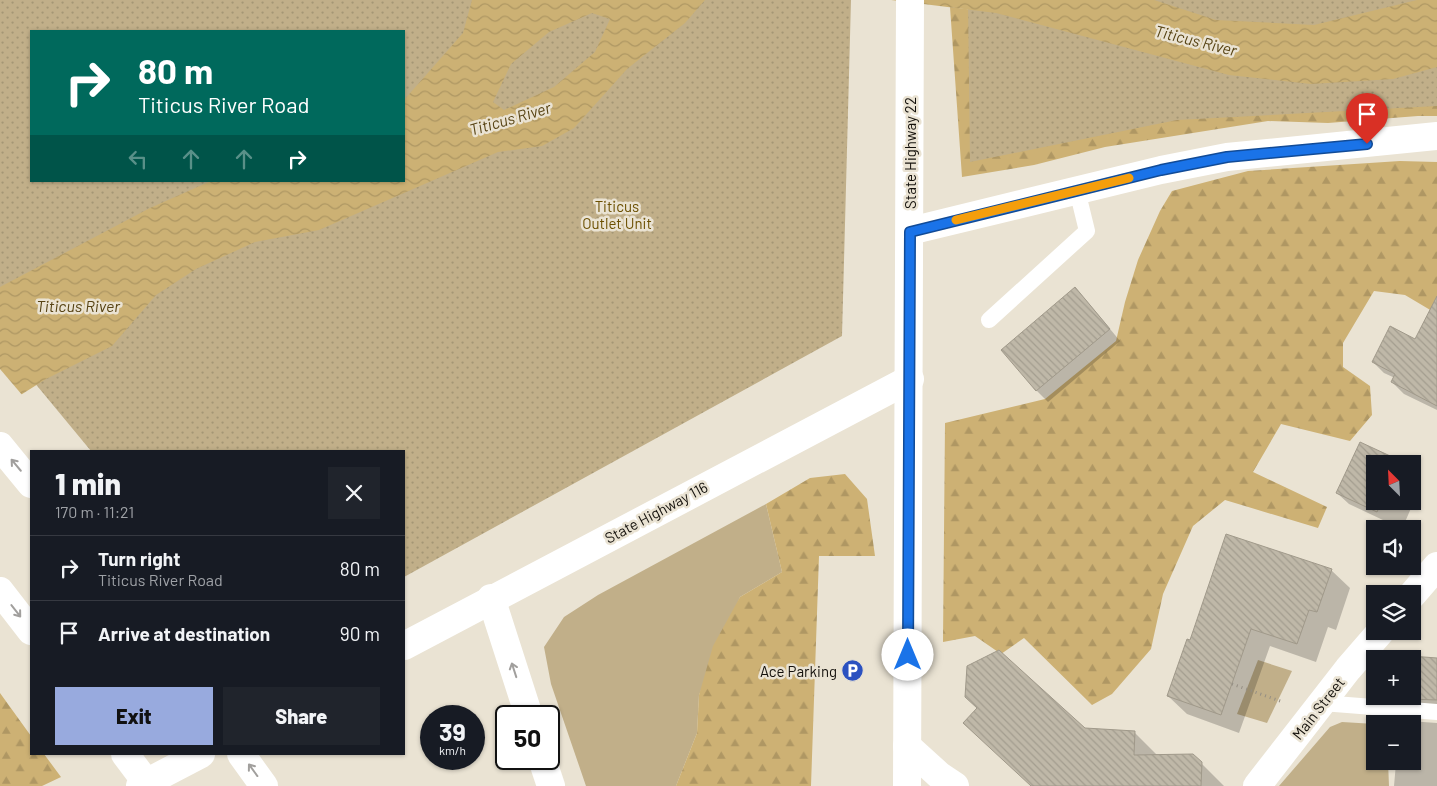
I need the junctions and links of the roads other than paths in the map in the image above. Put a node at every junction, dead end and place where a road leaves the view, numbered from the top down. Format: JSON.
{"nodes":[{"id":1,"x":910,"y":0,"type":"edge"},
{"id":2,"x":1437,"y":136,"type":"edge"},
{"id":3,"x":1076,"y":190,"type":"junction"},
{"id":4,"x":910,"y":232,"type":"junction"},
{"id":5,"x":989,"y":320,"type":"dead end"},
{"id":6,"x":910,"y":379,"type":"junction"},
{"id":7,"x":0,"y":446,"type":"edge"},
{"id":8,"x":30,"y":483,"type":"edge"},
{"id":9,"x":1437,"y":566,"type":"edge"},
{"id":10,"x":1421,"y":585,"type":"edge"},
{"id":11,"x":0,"y":591,"type":"edge"},
{"id":12,"x":491,"y":598,"type":"junction"},
{"id":13,"x":30,"y":630,"type":"edge"},
{"id":14,"x":1374,"y":640,"type":"edge"},
{"id":15,"x":405,"y":645,"type":"edge"},
{"id":16,"x":525,"y":705,"type":"edge"},
{"id":17,"x":1318,"y":708,"type":"junction"},
{"id":18,"x":1437,"y":712,"type":"edge"},
{"id":19,"x":907,"y":746,"type":"junction"},
{"id":20,"x":126,"y":755,"type":"edge"},
{"id":21,"x":199,"y":755,"type":"edge"},
{"id":22,"x":242,"y":755,"type":"edge"},
{"id":23,"x":546,"y":770,"type":"edge"},
{"id":24,"x":140,"y":786,"type":"edge"},
{"id":25,"x":149,"y":786,"type":"edge"},
{"id":26,"x":264,"y":786,"type":"edge"},
{"id":27,"x":551,"y":786,"type":"edge"},
{"id":28,"x":907,"y":786,"type":"edge"},
{"id":29,"x":955,"y":786,"type":"edge"},
{"id":30,"x":1257,"y":786,"type":"edge"}],
"edges":[{"from":1,"to":4,"type":"main road","name":"State Highway 22"},
{"from":2,"to":3,"type":"main road"},
{"from":3,"to":4,"type":"main road"},
{"from":3,"to":5,"type":"lane"},
{"from":4,"to":6,"type":"main road","name":"State Highway 22"},
{"from":6,"to":12,"type":"main road","name":"State Highway 116"},
{"from":6,"to":19,"type":"main road","name":"State Highway 22"},
{"from":8,"to":7,"type":"main road","one_way":true},
{"from":9,"to":10,"type":"main road"},
{"from":11,"to":13,"type":"main road","one_way":true},
{"from":12,"to":15,"type":"main road","name":"State Highway 116"},
{"from":16,"to":12,"type":"main road","one_way":true},
{"from":14,"to":17,"type":"main road","name":"Main Street"},
{"from":17,"to":18,"type":"lane"},
{"from":17,"to":30,"type":"main road","name":"Main Street"},
{"from":19,"to":28,"type":"main road","name":"State Highway 22"},
{"from":19,"to":29,"type":"main road"},
{"from":20,"to":25,"type":"main road"},
{"from":21,"to":24,"type":"main road"},
{"from":26,"to":22,"type":"main road","one_way":true},
{"from":23,"to":27,"type":"main road"}]}
